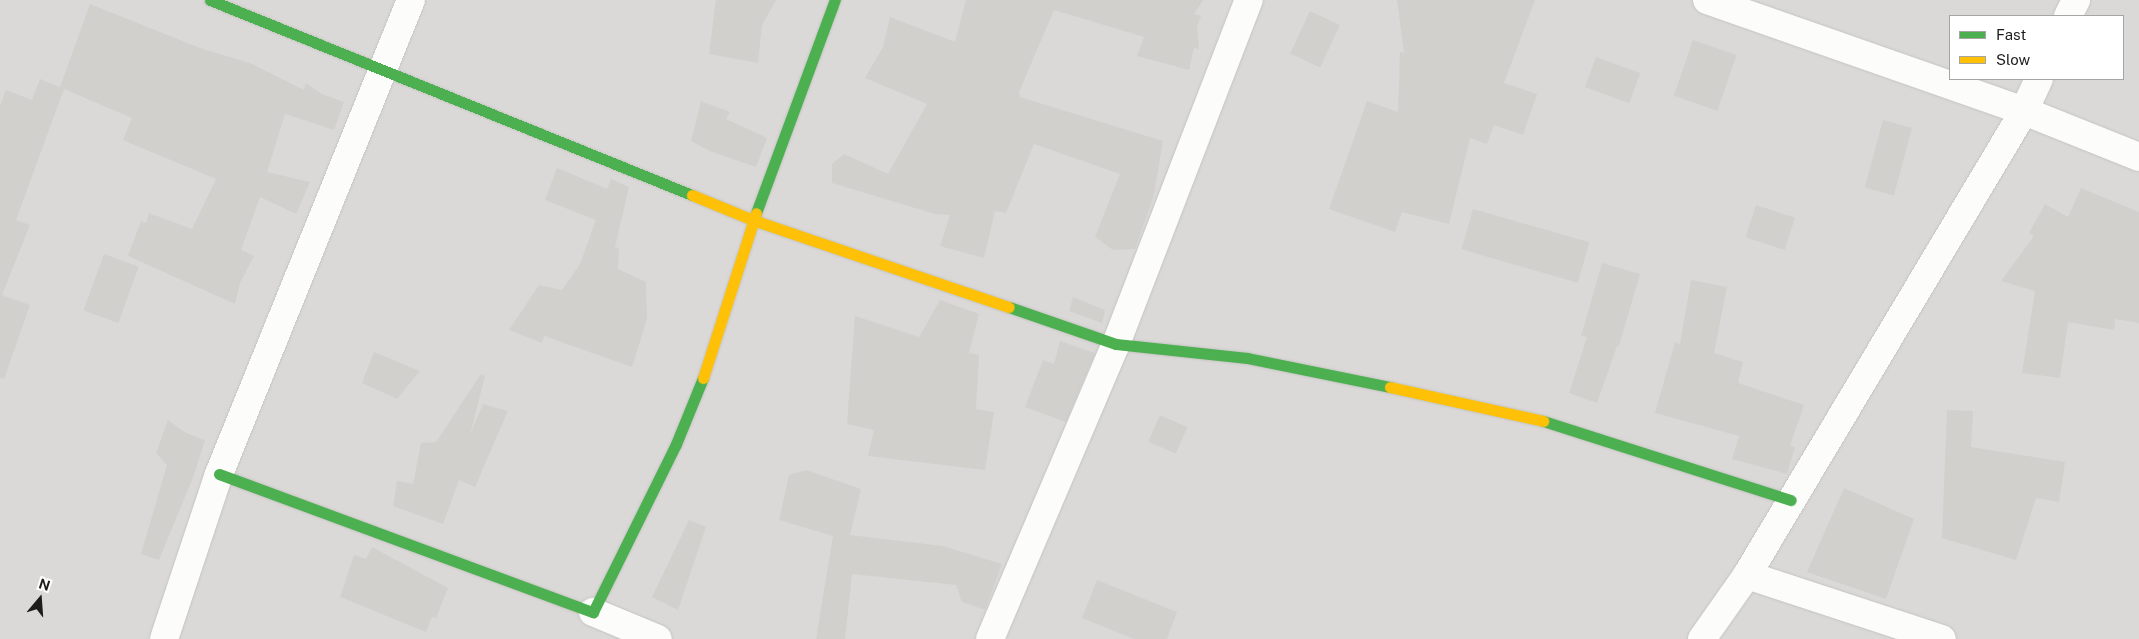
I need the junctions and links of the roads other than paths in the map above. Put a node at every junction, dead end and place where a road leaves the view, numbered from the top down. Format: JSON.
{"nodes":[{"id":1,"x":210,"y":0,"type":"edge"},
{"id":2,"x":411,"y":0,"type":"edge"},
{"id":3,"x":835,"y":0,"type":"edge"},
{"id":4,"x":1249,"y":0,"type":"edge"},
{"id":5,"x":1707,"y":0,"type":"edge"},
{"id":6,"x":2076,"y":0,"type":"edge"},
{"id":7,"x":2068,"y":15,"type":"edge"},
{"id":8,"x":383,"y":70,"type":"junction"},
{"id":9,"x":2039,"y":80,"type":"edge"},
{"id":10,"x":2024,"y":111,"type":"junction"},
{"id":11,"x":2139,"y":156,"type":"edge"},
{"id":12,"x":753,"y":220,"type":"junction"},
{"id":13,"x":1116,"y":344,"type":"junction"},
{"id":14,"x":219,"y":474,"type":"junction"},
{"id":15,"x":1791,"y":500,"type":"junction"},
{"id":16,"x":1747,"y":575,"type":"junction"},
{"id":17,"x":593,"y":612,"type":"junction"},
{"id":18,"x":164,"y":639,"type":"edge"},
{"id":19,"x":658,"y":639,"type":"edge"},
{"id":20,"x":990,"y":639,"type":"edge"},
{"id":21,"x":1702,"y":639,"type":"edge"},
{"id":22,"x":1942,"y":639,"type":"edge"}],
"edges":[{"from":1,"to":8,"type":"street"},
{"from":2,"to":8,"type":"street"},
{"from":3,"to":12,"type":"street"},
{"from":4,"to":13,"type":"street"},
{"from":5,"to":10,"type":"street"},
{"from":6,"to":7,"type":"street"},
{"from":8,"to":12,"type":"street"},
{"from":8,"to":14,"type":"street"},
{"from":9,"to":10,"type":"street"},
{"from":10,"to":11,"type":"street"},
{"from":10,"to":15,"type":"street"},
{"from":12,"to":13,"type":"street"},
{"from":12,"to":17,"type":"street"},
{"from":13,"to":15,"type":"street"},
{"from":13,"to":20,"type":"street"},
{"from":14,"to":17,"type":"street"},
{"from":14,"to":18,"type":"street"},
{"from":15,"to":16,"type":"street"},
{"from":16,"to":21,"type":"street"},
{"from":16,"to":22,"type":"street"},
{"from":17,"to":19,"type":"street"}]}
